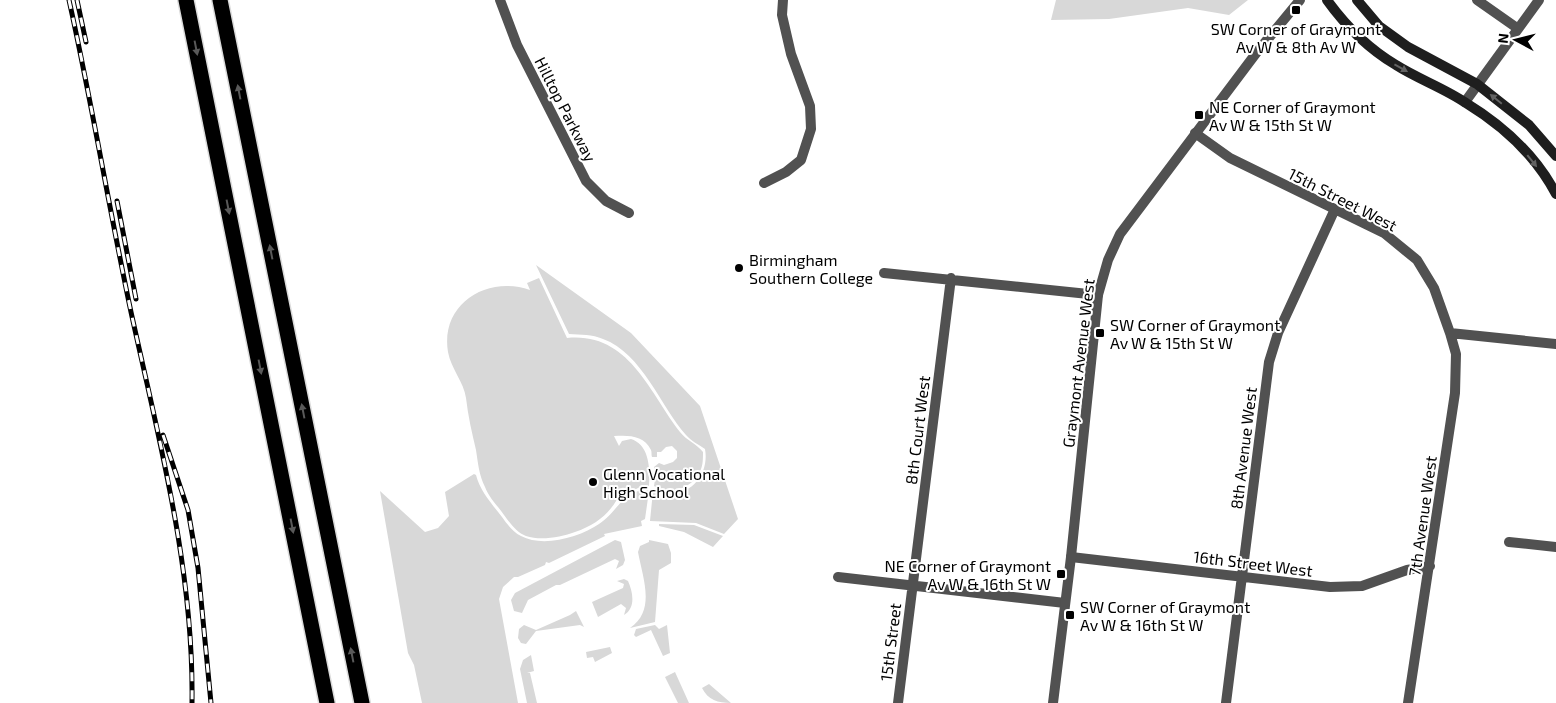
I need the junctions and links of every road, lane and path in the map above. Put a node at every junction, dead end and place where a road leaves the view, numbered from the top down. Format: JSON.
{"nodes":[{"id":1,"x":186,"y":0,"type":"edge"},
{"id":2,"x":220,"y":0,"type":"edge"},
{"id":3,"x":500,"y":0,"type":"edge"},
{"id":4,"x":783,"y":0,"type":"edge"},
{"id":5,"x":1300,"y":0,"type":"edge"},
{"id":6,"x":1327,"y":0,"type":"edge"},
{"id":7,"x":1356,"y":0,"type":"edge"},
{"id":8,"x":1477,"y":0,"type":"edge"},
{"id":9,"x":1538,"y":0,"type":"edge"},
{"id":10,"x":1517,"y":28,"type":"junction"},
{"id":11,"x":1478,"y":84,"type":"junction"},
{"id":12,"x":1465,"y":102,"type":"junction"},
{"id":13,"x":1195,"y":133,"type":"junction"},
{"id":14,"x":1556,"y":156,"type":"edge"},
{"id":15,"x":764,"y":183,"type":"dead end"},
{"id":16,"x":1554,"y":187,"type":"edge"},
{"id":17,"x":1335,"y":208,"type":"junction"},
{"id":18,"x":629,"y":213,"type":"dead end"},
{"id":19,"x":884,"y":273,"type":"dead end"},
{"id":20,"x":951,"y":278,"type":"junction"},
{"id":21,"x":1098,"y":295,"type":"junction"},
{"id":22,"x":1450,"y":333,"type":"junction"},
{"id":23,"x":1556,"y":344,"type":"edge"},
{"id":24,"x":1509,"y":542,"type":"dead end"},
{"id":25,"x":1556,"y":548,"type":"edge"},
{"id":26,"x":1071,"y":557,"type":"junction"},
{"id":27,"x":1430,"y":566,"type":"junction"},
{"id":28,"x":838,"y":577,"type":"dead end"},
{"id":29,"x":1242,"y":577,"type":"junction"},
{"id":30,"x":913,"y":586,"type":"junction"},
{"id":31,"x":1065,"y":603,"type":"junction"},
{"id":32,"x":327,"y":703,"type":"edge"},
{"id":33,"x":362,"y":703,"type":"edge"},
{"id":34,"x":898,"y":703,"type":"edge"},
{"id":35,"x":1053,"y":703,"type":"edge"},
{"id":36,"x":1226,"y":703,"type":"edge"},
{"id":37,"x":1408,"y":703,"type":"edge"}],
"edges":[{"from":1,"to":32,"type":"highway","one_way":true},
{"from":33,"to":2,"type":"highway","one_way":true},
{"from":3,"to":18,"type":"street","name":"Hilltop Parkway"},
{"from":4,"to":15,"type":"street"},
{"from":5,"to":13,"type":"street","name":"Graymont Avenue West"},
{"from":6,"to":12,"type":"main road","one_way":true},
{"from":7,"to":11,"type":"main road"},
{"from":8,"to":10,"type":"street"},
{"from":9,"to":10,"type":"street"},
{"from":10,"to":11,"type":"street"},
{"from":11,"to":12,"type":"street"},
{"from":14,"to":11,"type":"main road","one_way":true},
{"from":12,"to":16,"type":"main road","one_way":true},
{"from":13,"to":17,"type":"street","name":"15th Street West"},
{"from":13,"to":21,"type":"street","name":"Graymont Avenue West"},
{"from":17,"to":22,"type":"street","name":"15th Street West"},
{"from":17,"to":29,"type":"street","name":"8th Avenue West"},
{"from":19,"to":20,"type":"street"},
{"from":20,"to":21,"type":"street"},
{"from":20,"to":30,"type":"street","name":"8th Court West"},
{"from":21,"to":26,"type":"street","name":"Graymont Avenue West"},
{"from":22,"to":23,"type":"street"},
{"from":22,"to":27,"type":"street","name":"7th Avenue West"},
{"from":24,"to":25,"type":"street"},
{"from":26,"to":29,"type":"street","name":"16th Street West"},
{"from":26,"to":31,"type":"street","name":"Graymont Avenue West"},
{"from":27,"to":29,"type":"street","name":"16th Street West"},
{"from":27,"to":37,"type":"street","name":"7th Avenue West"},
{"from":28,"to":30,"type":"street"},
{"from":29,"to":36,"type":"street","name":"8th Avenue West"},
{"from":30,"to":31,"type":"street"},
{"from":30,"to":34,"type":"street","name":"15th Street"},
{"from":31,"to":35,"type":"street","name":"Graymont Avenue West"}]}
